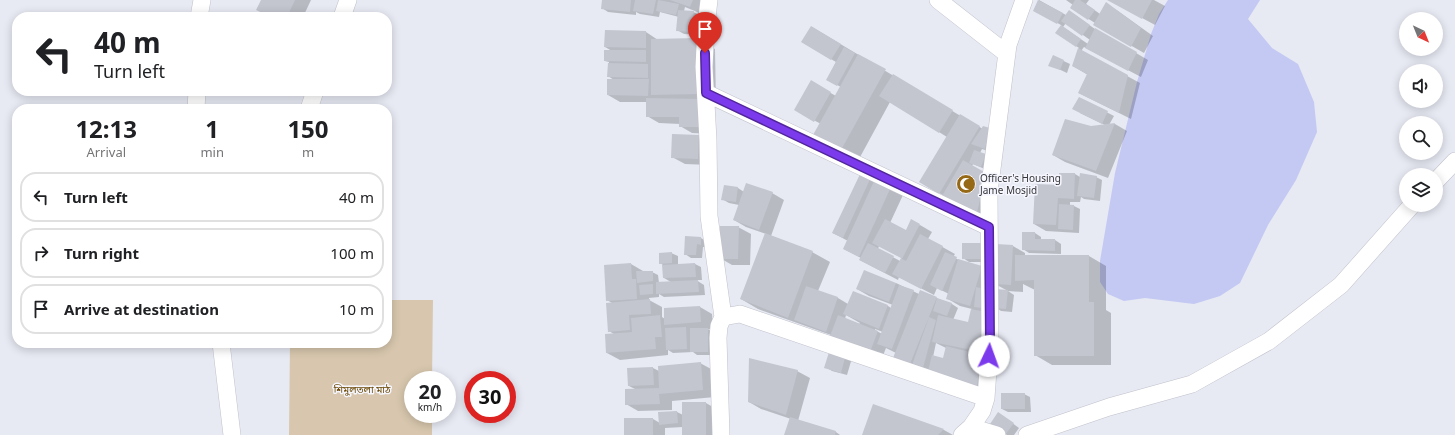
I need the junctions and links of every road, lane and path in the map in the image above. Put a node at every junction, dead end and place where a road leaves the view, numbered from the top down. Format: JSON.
{"nodes":[{"id":1,"x":202,"y":0,"type":"edge"},
{"id":2,"x":348,"y":0,"type":"edge"},
{"id":3,"x":709,"y":0,"type":"edge"},
{"id":4,"x":938,"y":0,"type":"edge"},
{"id":5,"x":1024,"y":0,"type":"edge"},
{"id":6,"x":200,"y":12,"type":"edge"},
{"id":7,"x":344,"y":12,"type":"edge"},
{"id":8,"x":1007,"y":54,"type":"junction"},
{"id":9,"x":706,"y":93,"type":"junction"},
{"id":10,"x":1455,"y":161,"type":"edge"},
{"id":11,"x":1443,"y":174,"type":"edge"},
{"id":12,"x":1406,"y":212,"type":"edge"},
{"id":13,"x":989,"y":227,"type":"junction"},
{"id":14,"x":723,"y":317,"type":"junction"},
{"id":15,"x":221,"y":348,"type":"edge"},
{"id":16,"x":986,"y":398,"type":"junction"},
{"id":17,"x":966,"y":431,"type":"edge"},
{"id":18,"x":232,"y":435,"type":"edge"},
{"id":19,"x":721,"y":435,"type":"edge"},
{"id":20,"x":997,"y":435,"type":"edge"},
{"id":21,"x":1027,"y":435,"type":"edge"}],
"edges":[{"from":1,"to":6,"type":"street"},
{"from":2,"to":7,"type":"street"},
{"from":3,"to":9,"type":"street"},
{"from":4,"to":8,"type":"street"},
{"from":5,"to":8,"type":"street"},
{"from":8,"to":13,"type":"street"},
{"from":9,"to":13,"type":"street"},
{"from":9,"to":14,"type":"street"},
{"from":10,"to":11,"type":"street"},
{"from":12,"to":21,"type":"street"},
{"from":13,"to":16,"type":"street"},
{"from":14,"to":16,"type":"street"},
{"from":14,"to":19,"type":"street"},
{"from":15,"to":18,"type":"street"},
{"from":16,"to":17,"type":"street"},
{"from":17,"to":20,"type":"street"}]}
